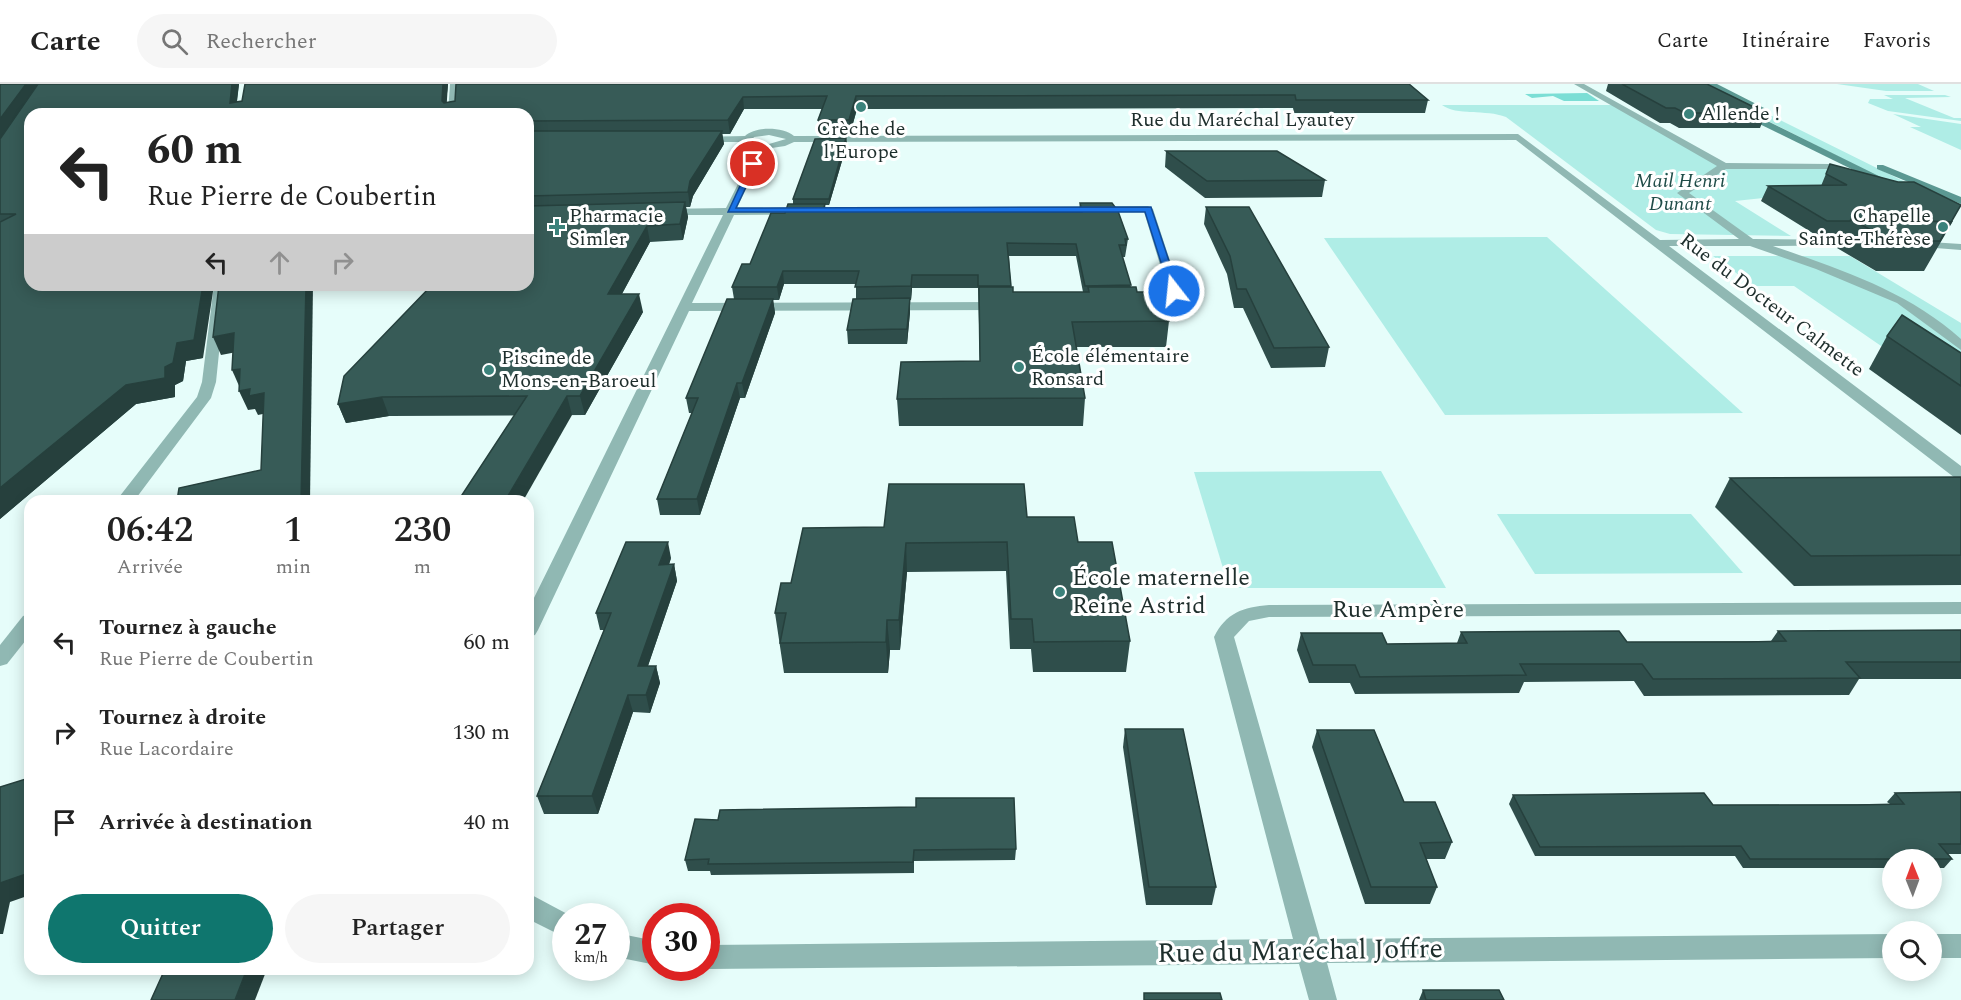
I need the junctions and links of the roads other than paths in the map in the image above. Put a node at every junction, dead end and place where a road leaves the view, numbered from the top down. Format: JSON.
{"nodes":[{"id":1,"x":454,"y":84,"type":"edge"},
{"id":2,"x":1578,"y":84,"type":"edge"},
{"id":3,"x":1712,"y":84,"type":"edge"},
{"id":4,"x":1705,"y":93,"type":"edge"},
{"id":5,"x":452,"y":108,"type":"edge"},
{"id":6,"x":1773,"y":114,"type":"dead end"},
{"id":7,"x":689,"y":139,"type":"edge"},
{"id":8,"x":746,"y":139,"type":"junction"},
{"id":9,"x":792,"y":139,"type":"junction"},
{"id":10,"x":762,"y":146,"type":"junction"},
{"id":11,"x":1865,"y":159,"type":"dead end"},
{"id":12,"x":1724,"y":166,"type":"junction"},
{"id":13,"x":1827,"y":166,"type":"edge"},
{"id":14,"x":1961,"y":201,"type":"edge"},
{"id":15,"x":1961,"y":208,"type":"edge"},
{"id":16,"x":731,"y":211,"type":"junction"},
{"id":17,"x":654,"y":213,"type":"edge"},
{"id":18,"x":1750,"y":242,"type":"junction"},
{"id":19,"x":1879,"y":242,"type":"edge"},
{"id":20,"x":1657,"y":243,"type":"junction"},
{"id":21,"x":1904,"y":243,"type":"edge"},
{"id":22,"x":1959,"y":253,"type":"edge"},
{"id":23,"x":219,"y":291,"type":"edge"},
{"id":24,"x":1130,"y":305,"type":"edge"},
{"id":25,"x":1012,"y":306,"type":"edge"},
{"id":26,"x":684,"y":307,"type":"junction"},
{"id":27,"x":1961,"y":346,"type":"edge"},
{"id":28,"x":1961,"y":474,"type":"edge"},
{"id":29,"x":130,"y":495,"type":"edge"},
{"id":30,"x":1961,"y":608,"type":"edge"},
{"id":31,"x":534,"y":618,"type":"edge"},
{"id":32,"x":24,"y":629,"type":"edge"},
{"id":33,"x":0,"y":659,"type":"edge"},
{"id":34,"x":534,"y":909,"type":"edge"},
{"id":35,"x":552,"y":920,"type":"edge"},
{"id":36,"x":1882,"y":946,"type":"edge"},
{"id":37,"x":1942,"y":946,"type":"edge"},
{"id":38,"x":1961,"y":946,"type":"edge"},
{"id":39,"x":1311,"y":951,"type":"junction"},
{"id":40,"x":720,"y":957,"type":"edge"},
{"id":41,"x":1323,"y":1000,"type":"edge"}],
"edges":[{"from":1,"to":5,"type":"street"},
{"from":2,"to":12,"type":"street"},
{"from":3,"to":6,"type":"street"},
{"from":4,"to":15,"type":"street"},
{"from":7,"to":8,"type":"street"},
{"from":8,"to":9,"type":"street"},
{"from":8,"to":10,"type":"street"},
{"from":9,"to":10,"type":"street"},
{"from":9,"to":20,"type":"street","name":"Rue du Maréchal Lyautey"},
{"from":10,"to":16,"type":"street"},
{"from":11,"to":14,"type":"street"},
{"from":12,"to":13,"type":"street"},
{"from":12,"to":18,"type":"street"},
{"from":16,"to":17,"type":"street"},
{"from":16,"to":24,"type":"street"},
{"from":16,"to":26,"type":"street"},
{"from":18,"to":19,"type":"street","name":"Rue du Docteur Calmette"},
{"from":18,"to":20,"type":"street","name":"Rue du Docteur Calmette"},
{"from":18,"to":27,"type":"street"},
{"from":20,"to":28,"type":"street","name":"Rue du Docteur Calmette"},
{"from":21,"to":22,"type":"street"},
{"from":23,"to":29,"type":"street"},
{"from":25,"to":26,"type":"street"},
{"from":26,"to":31,"type":"street"},
{"from":30,"to":39,"type":"street","name":"Rue Ampère"},
{"from":32,"to":33,"type":"street"},
{"from":34,"to":35,"type":"street"},
{"from":36,"to":39,"type":"street","name":"Rue du Maréchal Joffre"},
{"from":37,"to":38,"type":"street"},
{"from":39,"to":40,"type":"street","name":"Rue du Maréchal Joffre"},
{"from":39,"to":41,"type":"street","name":"Rue Ampère"}]}
